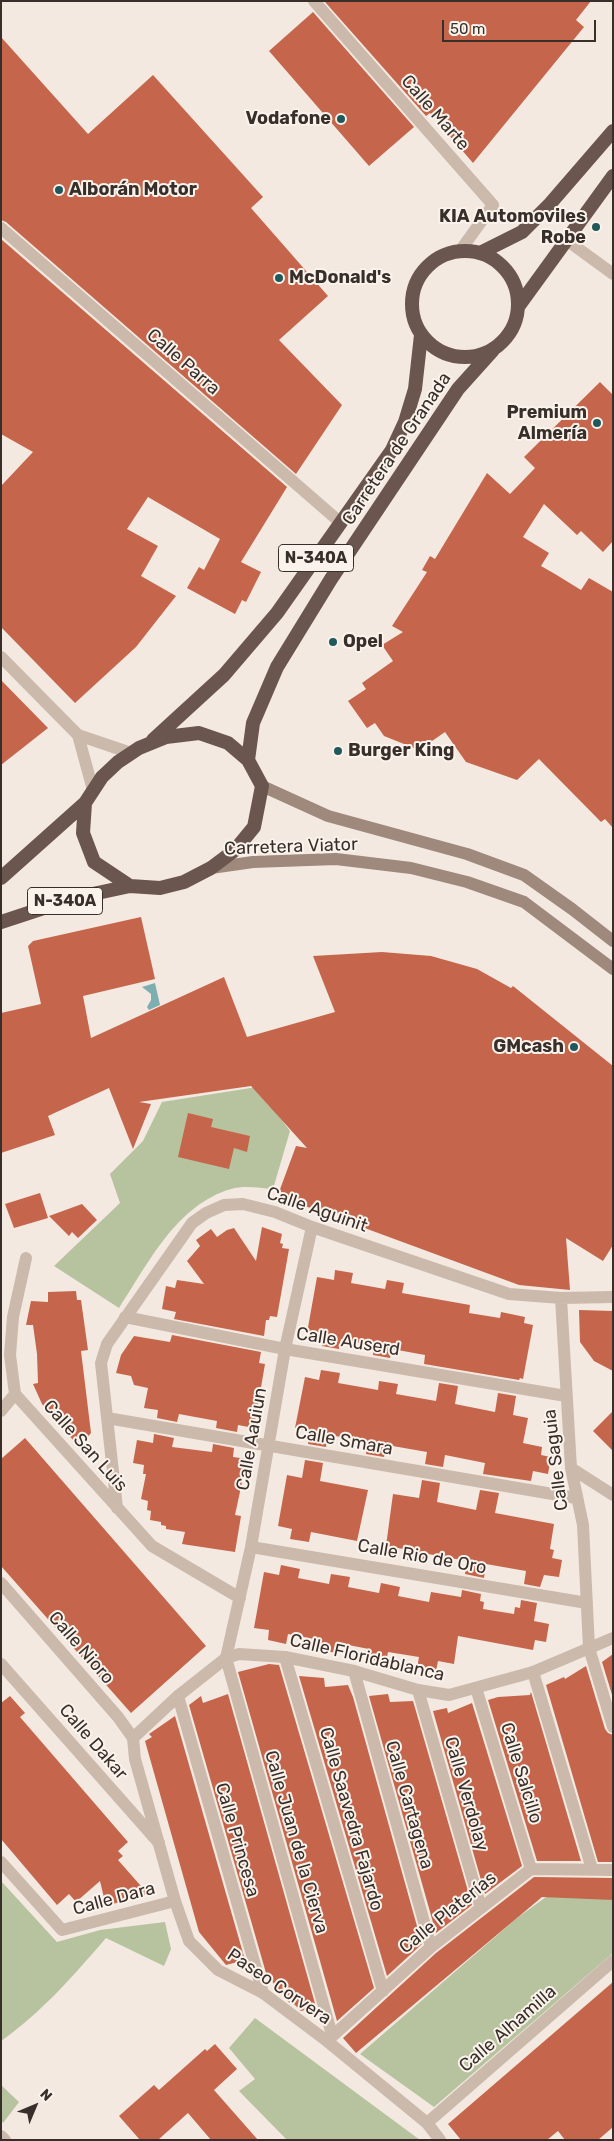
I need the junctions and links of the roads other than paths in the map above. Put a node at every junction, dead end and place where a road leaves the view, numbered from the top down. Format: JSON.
{"nodes":[{"id":1,"x":314,"y":1,"type":"edge"},
{"id":2,"x":613,"y":131,"type":"edge"},
{"id":3,"x":613,"y":176,"type":"edge"},
{"id":4,"x":1,"y":228,"type":"edge"},
{"id":5,"x":565,"y":239,"type":"junction"},
{"id":6,"x":460,"y":251,"type":"junction"},
{"id":7,"x":480,"y":253,"type":"junction"},
{"id":8,"x":613,"y":274,"type":"edge"},
{"id":9,"x":518,"y":307,"type":"junction"},
{"id":10,"x":421,"y":335,"type":"junction"},
{"id":11,"x":493,"y":350,"type":"junction"},
{"id":12,"x":341,"y":523,"type":"junction"},
{"id":13,"x":1,"y":657,"type":"edge"},
{"id":14,"x":78,"y":735,"type":"junction"},
{"id":15,"x":149,"y":744,"type":"junction"},
{"id":16,"x":131,"y":753,"type":"junction"},
{"id":17,"x":248,"y":760,"type":"junction"},
{"id":18,"x":262,"y":786,"type":"junction"},
{"id":19,"x":93,"y":790,"type":"junction"},
{"id":20,"x":85,"y":803,"type":"junction"},
{"id":21,"x":211,"y":868,"type":"junction"},
{"id":22,"x":1,"y":878,"type":"edge"},
{"id":23,"x":130,"y":886,"type":"junction"},
{"id":24,"x":1,"y":922,"type":"edge"},
{"id":25,"x":613,"y":941,"type":"edge"},
{"id":26,"x":613,"y":970,"type":"edge"},
{"id":27,"x":312,"y":1227,"type":"junction"},
{"id":28,"x":26,"y":1258,"type":"dead end"},
{"id":29,"x":613,"y":1297,"type":"edge"},
{"id":30,"x":561,"y":1298,"type":"junction"},
{"id":31,"x":124,"y":1317,"type":"junction"},
{"id":32,"x":285,"y":1350,"type":"junction"},
{"id":33,"x":15,"y":1394,"type":"junction"},
{"id":34,"x":566,"y":1396,"type":"junction"},
{"id":35,"x":1,"y":1411,"type":"edge"},
{"id":36,"x":107,"y":1418,"type":"junction"},
{"id":37,"x":269,"y":1446,"type":"junction"},
{"id":38,"x":571,"y":1468,"type":"junction"},
{"id":39,"x":613,"y":1495,"type":"edge"},
{"id":40,"x":576,"y":1498,"type":"junction"},
{"id":41,"x":117,"y":1508,"type":"junction"},
{"id":42,"x":251,"y":1547,"type":"junction"},
{"id":43,"x":1,"y":1583,"type":"edge"},
{"id":44,"x":240,"y":1598,"type":"junction"},
{"id":45,"x":587,"y":1603,"type":"junction"},
{"id":46,"x":613,"y":1638,"type":"edge"},
{"id":47,"x":589,"y":1648,"type":"junction"},
{"id":48,"x":286,"y":1656,"type":"junction"},
{"id":49,"x":226,"y":1658,"type":"junction"},
{"id":50,"x":1,"y":1664,"type":"edge"},
{"id":51,"x":354,"y":1671,"type":"junction"},
{"id":52,"x":533,"y":1672,"type":"junction"},
{"id":53,"x":476,"y":1688,"type":"junction"},
{"id":54,"x":418,"y":1690,"type":"junction"},
{"id":55,"x":178,"y":1696,"type":"junction"},
{"id":56,"x":613,"y":1727,"type":"edge"},
{"id":57,"x":133,"y":1738,"type":"junction"},
{"id":58,"x":159,"y":1843,"type":"junction"},
{"id":59,"x":1,"y":1862,"type":"edge"},
{"id":60,"x":531,"y":1869,"type":"junction"},
{"id":61,"x":592,"y":1869,"type":"junction"},
{"id":62,"x":613,"y":1870,"type":"edge"},
{"id":63,"x":176,"y":1901,"type":"junction"},
{"id":64,"x":481,"y":1908,"type":"junction"},
{"id":65,"x":431,"y":1947,"type":"junction"},
{"id":66,"x":613,"y":1961,"type":"edge"},
{"id":67,"x":383,"y":1991,"type":"junction"},
{"id":68,"x":263,"y":1993,"type":"junction"},
{"id":69,"x":330,"y":2038,"type":"junction"},
{"id":70,"x":427,"y":2123,"type":"junction"},
{"id":71,"x":1,"y":2136,"type":"edge"},
{"id":72,"x":4,"y":2140,"type":"edge"},
{"id":73,"x":440,"y":2140,"type":"edge"}],
"edges":[{"from":1,"to":6,"type":"street","name":"Calle Marte"},
{"from":2,"to":7,"type":"highway"},
{"from":3,"to":5,"type":"highway","number":"N-340A"},
{"from":4,"to":12,"type":"street","name":"Calle Parra"},
{"from":5,"to":8,"type":"street"},
{"from":5,"to":9,"type":"highway","number":"N-340A"},
{"from":6,"to":7,"type":"highway","number":"N-340A"},
{"from":6,"to":10,"type":"highway","number":"N-340A"},
{"from":7,"to":9,"type":"highway","number":"N-340A"},
{"from":9,"to":11,"type":"highway","number":"N-340A"},
{"from":10,"to":11,"type":"highway","number":"N-340A"},
{"from":10,"to":12,"type":"highway","name":"Carretera de Granada","number":"N-340A"},
{"from":11,"to":17,"type":"highway","name":"Carretera de Granada","number":"N-340A"},
{"from":12,"to":15,"type":"highway","name":"Carretera de Granada","number":"N-340A"},
{"from":13,"to":14,"type":"street"},
{"from":14,"to":16,"type":"street"},
{"from":14,"to":19,"type":"street"},
{"from":15,"to":16,"type":"highway","number":"N-340A"},
{"from":15,"to":17,"type":"highway","number":"N-340A"},
{"from":16,"to":19,"type":"highway","number":"N-340A"},
{"from":17,"to":18,"type":"highway","number":"N-340A"},
{"from":18,"to":21,"type":"highway","number":"N-340A"},
{"from":18,"to":25,"type":"main road","name":"Carretera Viator"},
{"from":19,"to":20,"type":"highway","number":"N-340A"},
{"from":20,"to":22,"type":"highway","number":"N-340A"},
{"from":20,"to":23,"type":"highway","number":"N-340A"},
{"from":21,"to":23,"type":"highway","number":"N-340A"},
{"from":21,"to":26,"type":"main road","name":"Carretera Viator"},
{"from":23,"to":24,"type":"highway","number":"N-340A"},
{"from":27,"to":30,"type":"street","name":"Calle Aguinit"},
{"from":27,"to":31,"type":"street","name":"Calle Aguinit"},
{"from":27,"to":32,"type":"street","name":"Calle Aauiun"},
{"from":28,"to":33,"type":"street"},
{"from":29,"to":30,"type":"street","name":"Calle Aguinit"},
{"from":30,"to":34,"type":"street","name":"Calle Saguia"},
{"from":31,"to":32,"type":"street","name":"Calle Auserd"},
{"from":31,"to":36,"type":"street","name":"Calle Aguinit"},
{"from":32,"to":34,"type":"street","name":"Calle Auserd"},
{"from":32,"to":37,"type":"street","name":"Calle Aauiun"},
{"from":33,"to":35,"type":"street"},
{"from":33,"to":41,"type":"street","name":"Calle San Luis"},
{"from":34,"to":38,"type":"street","name":"Calle Saguia"},
{"from":36,"to":37,"type":"street","name":"Calle Smara"},
{"from":36,"to":41,"type":"street","name":"Calle Aguinit"},
{"from":37,"to":40,"type":"street","name":"Calle Smara"},
{"from":37,"to":42,"type":"street","name":"Calle Aauiun"},
{"from":38,"to":39,"type":"street"},
{"from":38,"to":40,"type":"street","name":"Calle Saguia"},
{"from":40,"to":45,"type":"street","name":"Calle Saguia"},
{"from":41,"to":44,"type":"street","name":"Calle San Luis"},
{"from":42,"to":44,"type":"street","name":"Calle Aauiun"},
{"from":42,"to":45,"type":"street","name":"Calle Rio de Oro"},
{"from":43,"to":57,"type":"street","name":"Calle Nioro"},
{"from":44,"to":49,"type":"street","name":"Calle Aauiun"},
{"from":45,"to":47,"type":"street","name":"Calle Saguia"},
{"from":46,"to":47,"type":"street","name":"Calle Floridablanca"},
{"from":47,"to":52,"type":"street","name":"Calle Floridablanca"},
{"from":47,"to":56,"type":"street","name":"Calle Saguia"},
{"from":48,"to":49,"type":"street","name":"Calle Floridablanca"},
{"from":48,"to":51,"type":"street","name":"Calle Floridablanca"},
{"from":48,"to":67,"type":"street","name":"Calle Saavedra Fajardo"},
{"from":49,"to":55,"type":"street"},
{"from":49,"to":69,"type":"street","name":"Calle Juan de la Cierva"},
{"from":50,"to":58,"type":"street","name":"Calle Dakar"},
{"from":51,"to":54,"type":"street","name":"Calle Floridablanca"},
{"from":51,"to":65,"type":"street","name":"Calle Cartagena"},
{"from":52,"to":53,"type":"street","name":"Calle Floridablanca"},
{"from":52,"to":61,"type":"street"},
{"from":53,"to":54,"type":"street","name":"Calle Floridablanca"},
{"from":53,"to":60,"type":"street","name":"Calle Salcillo"},
{"from":54,"to":64,"type":"street","name":"Calle Verdolay"},
{"from":55,"to":57,"type":"street"},
{"from":55,"to":68,"type":"street","name":"Calle Princesa"},
{"from":57,"to":58,"type":"street","name":"Paseo Corvera"},
{"from":58,"to":63,"type":"street","name":"Paseo Corvera"},
{"from":59,"to":63,"type":"street","name":"Calle Dara"},
{"from":60,"to":61,"type":"street"},
{"from":60,"to":64,"type":"street","name":"Calle Platerías"},
{"from":61,"to":62,"type":"street"},
{"from":63,"to":68,"type":"street","name":"Paseo Corvera"},
{"from":64,"to":65,"type":"street","name":"Calle Platerías"},
{"from":65,"to":67,"type":"street","name":"Calle Platerías"},
{"from":66,"to":70,"type":"street","name":"Calle Alhamilla"},
{"from":67,"to":69,"type":"street","name":"Calle Platerías"},
{"from":68,"to":69,"type":"street","name":"Paseo Corvera"},
{"from":69,"to":70,"type":"street","name":"Paseo Corvera"},
{"from":70,"to":73,"type":"street","name":"Paseo Corvera"},
{"from":71,"to":72,"type":"street"}]}
